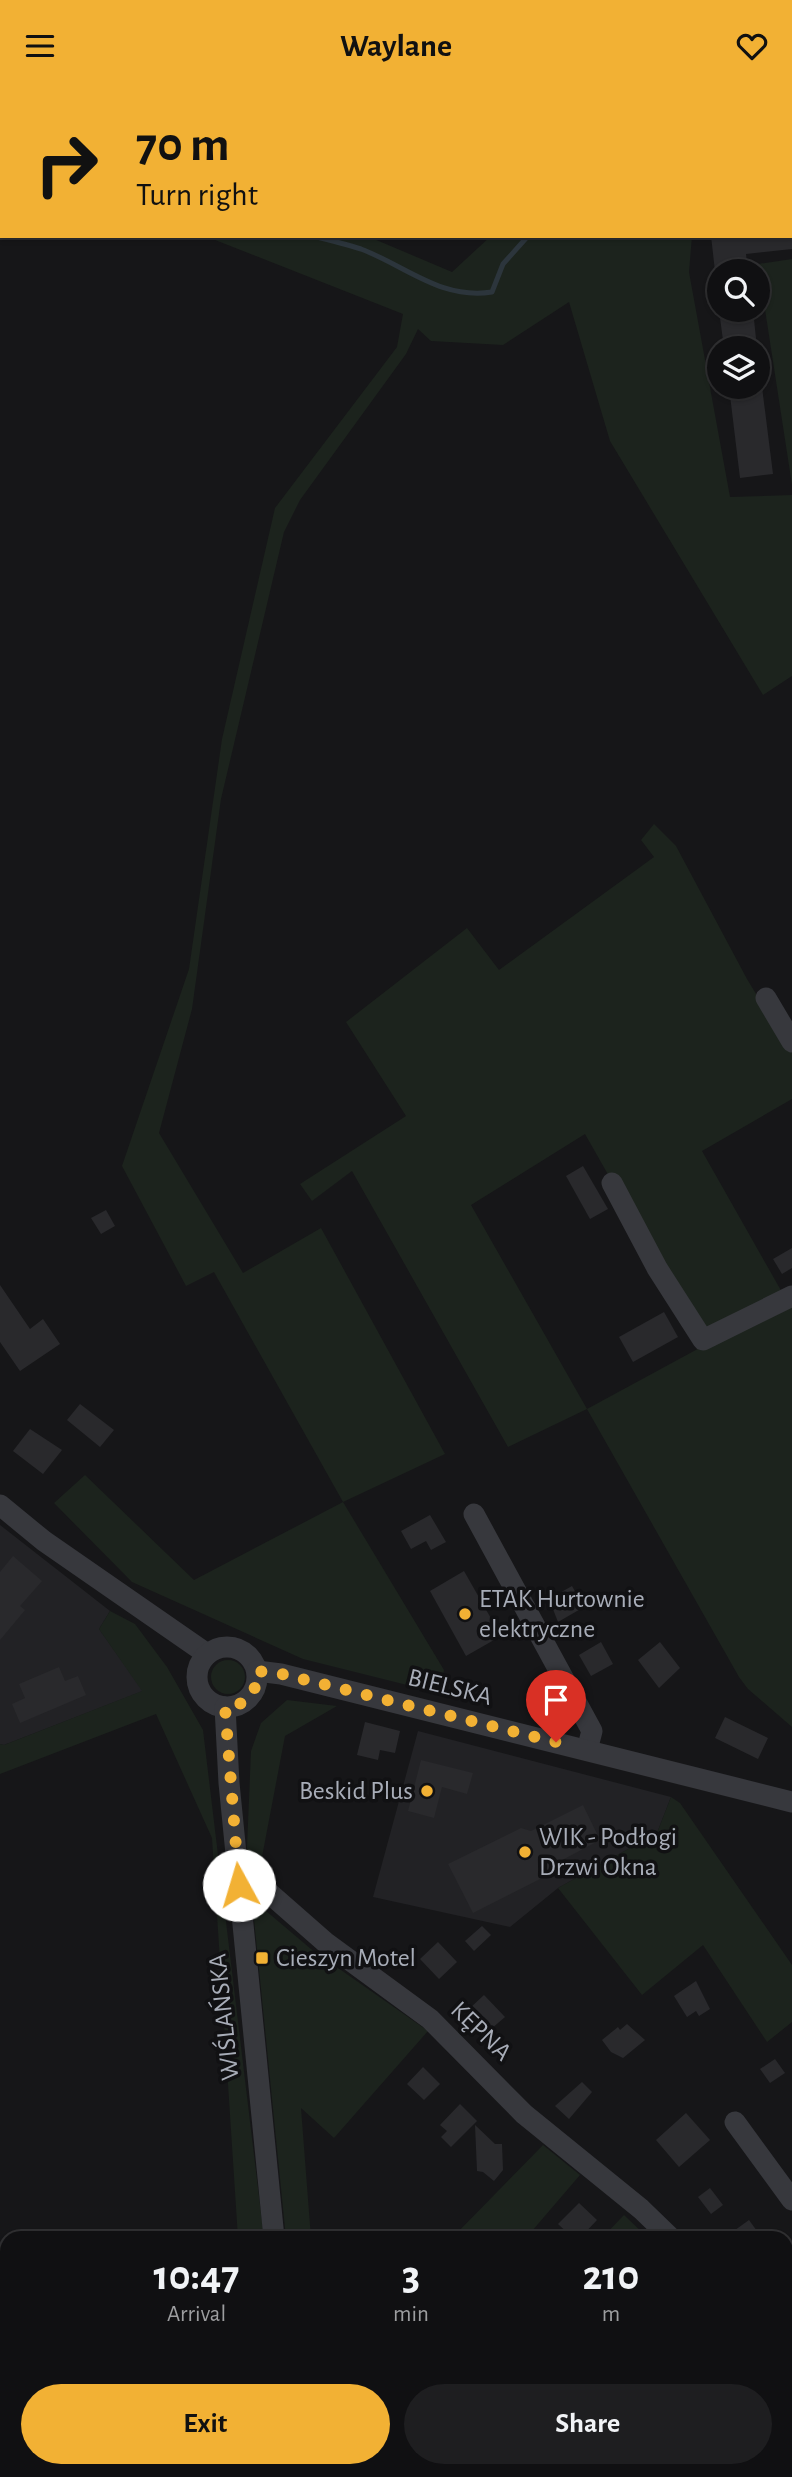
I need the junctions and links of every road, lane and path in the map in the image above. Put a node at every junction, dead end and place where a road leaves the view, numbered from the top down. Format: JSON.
{"nodes":[{"id":1,"x":766,"y":998,"type":"dead end"},
{"id":2,"x":792,"y":1042,"type":"edge"},
{"id":3,"x":612,"y":1183,"type":"dead end"},
{"id":4,"x":792,"y":1296,"type":"edge"},
{"id":5,"x":0,"y":1505,"type":"edge"},
{"id":6,"x":474,"y":1514,"type":"dead end"},
{"id":7,"x":207,"y":1654,"type":"junction"},
{"id":8,"x":257,"y":1671,"type":"junction"},
{"id":9,"x":225,"y":1707,"type":"junction"},
{"id":10,"x":587,"y":1750,"type":"junction"},
{"id":11,"x":792,"y":1802,"type":"edge"},
{"id":12,"x":239,"y":1885,"type":"junction"},
{"id":13,"x":735,"y":2122,"type":"dead end"},
{"id":14,"x":792,"y":2200,"type":"edge"},
{"id":15,"x":273,"y":2231,"type":"edge"},
{"id":16,"x":664,"y":2231,"type":"edge"}],
"edges":[{"from":1,"to":2,"type":"street"},
{"from":3,"to":4,"type":"street"},
{"from":5,"to":7,"type":"street"},
{"from":6,"to":10,"type":"street"},
{"from":7,"to":8,"type":"street"},
{"from":7,"to":9,"type":"street"},
{"from":8,"to":9,"type":"street"},
{"from":8,"to":10,"type":"street","name":"BIELSKA"},
{"from":9,"to":12,"type":"street","name":"WIŚLAŃSKA"},
{"from":10,"to":11,"type":"street","name":"BIELSKA"},
{"from":12,"to":15,"type":"street","name":"WIŚLAŃSKA"},
{"from":12,"to":16,"type":"street","name":"KĘPNA"},
{"from":13,"to":14,"type":"street"}]}
